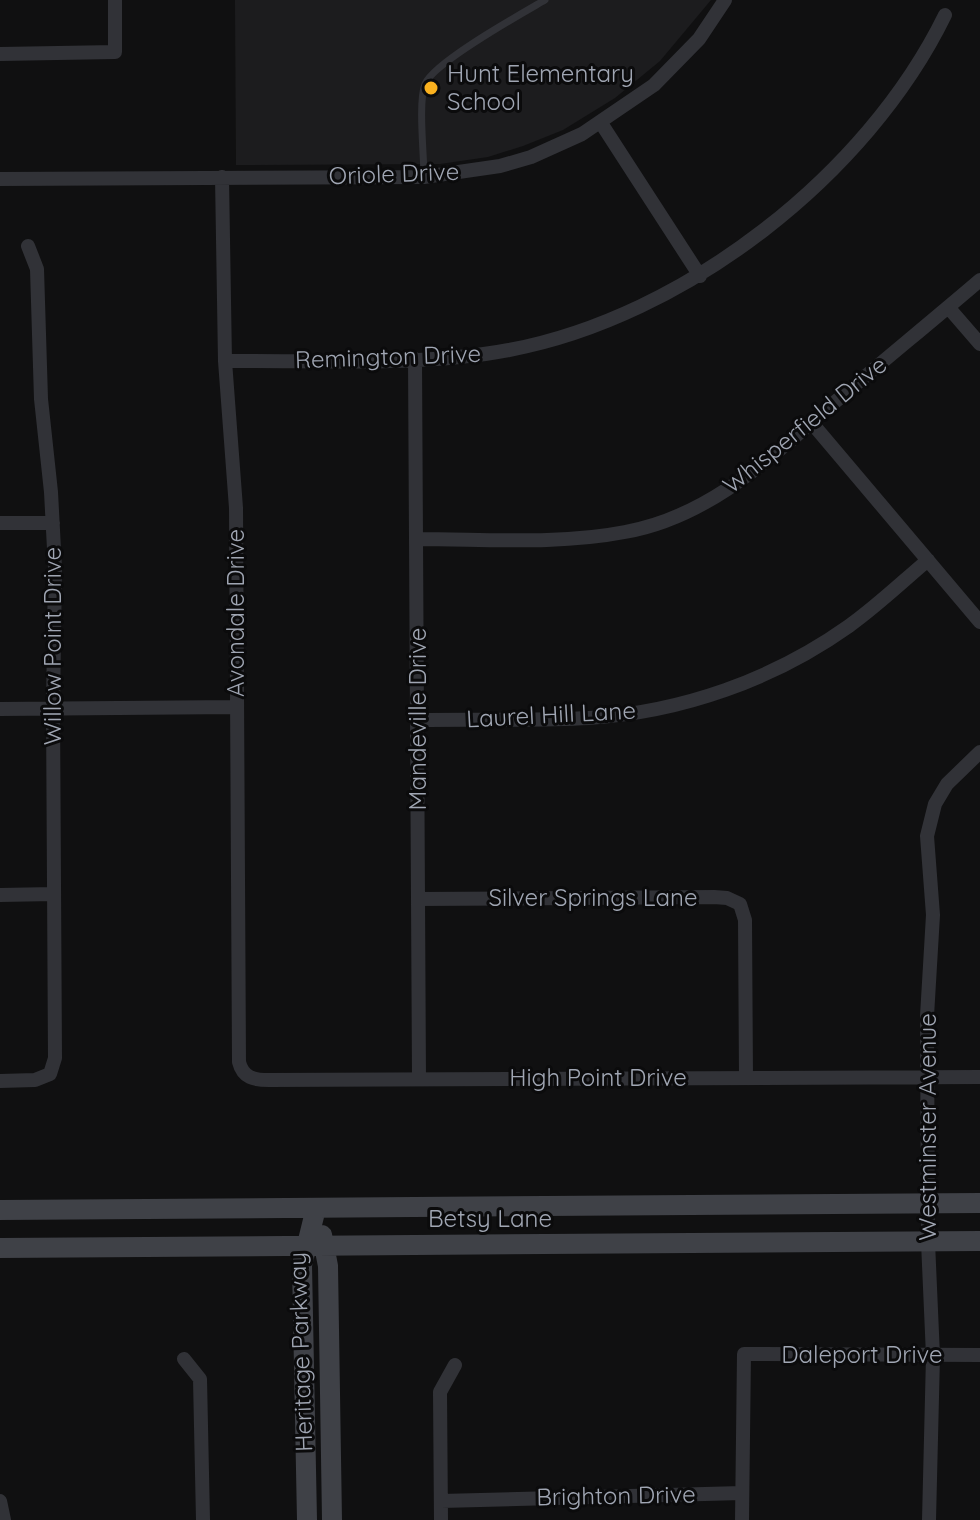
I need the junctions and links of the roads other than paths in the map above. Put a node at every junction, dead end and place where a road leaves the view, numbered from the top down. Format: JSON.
{"nodes":[{"id":1,"x":115,"y":0,"type":"edge"},
{"id":2,"x":545,"y":0,"type":"edge"},
{"id":3,"x":724,"y":0,"type":"edge"},
{"id":4,"x":945,"y":15,"type":"dead end"},
{"id":5,"x":0,"y":54,"type":"edge"},
{"id":6,"x":601,"y":123,"type":"junction"},
{"id":7,"x":222,"y":177,"type":"junction"},
{"id":8,"x":424,"y":177,"type":"junction"},
{"id":9,"x":0,"y":179,"type":"edge"},
{"id":10,"x":28,"y":246,"type":"dead end"},
{"id":11,"x":700,"y":276,"type":"junction"},
{"id":12,"x":980,"y":280,"type":"edge"},
{"id":13,"x":948,"y":307,"type":"junction"},
{"id":14,"x":980,"y":344,"type":"edge"},
{"id":15,"x":415,"y":359,"type":"junction"},
{"id":16,"x":225,"y":361,"type":"junction"},
{"id":17,"x":811,"y":422,"type":"junction"},
{"id":18,"x":0,"y":523,"type":"edge"},
{"id":19,"x":53,"y":523,"type":"junction"},
{"id":20,"x":418,"y":539,"type":"junction"},
{"id":21,"x":928,"y":560,"type":"junction"},
{"id":22,"x":980,"y":622,"type":"edge"},
{"id":23,"x":236,"y":707,"type":"junction"},
{"id":24,"x":53,"y":708,"type":"junction"},
{"id":25,"x":0,"y":709,"type":"edge"},
{"id":26,"x":419,"y":720,"type":"junction"},
{"id":27,"x":980,"y":752,"type":"edge"},
{"id":28,"x":54,"y":894,"type":"junction"},
{"id":29,"x":0,"y":895,"type":"edge"},
{"id":30,"x":418,"y":899,"type":"junction"},
{"id":31,"x":239,"y":1049,"type":"joint"},
{"id":32,"x":927,"y":1077,"type":"junction"},
{"id":33,"x":980,"y":1077,"type":"edge"},
{"id":34,"x":746,"y":1078,"type":"junction"},
{"id":35,"x":419,"y":1079,"type":"junction"},
{"id":36,"x":0,"y":1081,"type":"edge"},
{"id":37,"x":980,"y":1203,"type":"edge"},
{"id":38,"x":928,"y":1204,"type":"junction"},
{"id":39,"x":586,"y":1207,"type":"junction"},
{"id":40,"x":316,"y":1208,"type":"junction"},
{"id":41,"x":0,"y":1210,"type":"edge"},
{"id":42,"x":980,"y":1241,"type":"edge"},
{"id":43,"x":928,"y":1242,"type":"junction"},
{"id":44,"x":587,"y":1245,"type":"junction"},
{"id":45,"x":316,"y":1246,"type":"junction"},
{"id":46,"x":0,"y":1248,"type":"edge"},
{"id":47,"x":980,"y":1355,"type":"edge"},
{"id":48,"x":933,"y":1356,"type":"junction"},
{"id":49,"x":184,"y":1359,"type":"dead end"},
{"id":50,"x":455,"y":1365,"type":"dead end"},
{"id":51,"x":742,"y":1493,"type":"junction"},
{"id":52,"x":0,"y":1501,"type":"edge"},
{"id":53,"x":441,"y":1501,"type":"junction"},
{"id":54,"x":4,"y":1520,"type":"edge"},
{"id":55,"x":203,"y":1520,"type":"edge"},
{"id":56,"x":307,"y":1520,"type":"edge"},
{"id":57,"x":332,"y":1520,"type":"edge"},
{"id":58,"x":441,"y":1520,"type":"edge"},
{"id":59,"x":742,"y":1520,"type":"edge"},
{"id":60,"x":929,"y":1520,"type":"edge"}],
"edges":[{"from":1,"to":5,"type":"street"},
{"from":2,"to":8,"type":"lane"},
{"from":3,"to":6,"type":"street","name":"Oriole Drive"},
{"from":4,"to":11,"type":"street","name":"Remington Drive"},
{"from":6,"to":8,"type":"street","name":"Oriole Drive"},
{"from":6,"to":11,"type":"street"},
{"from":7,"to":8,"type":"street","name":"Oriole Drive"},
{"from":7,"to":9,"type":"street","name":"Oriole Drive"},
{"from":7,"to":16,"type":"street","name":"Avondale Drive"},
{"from":10,"to":19,"type":"street","name":"Willow Point Drive"},
{"from":11,"to":15,"type":"street","name":"Remington Drive"},
{"from":12,"to":13,"type":"street","name":"Whisperfield Drive"},
{"from":13,"to":14,"type":"street"},
{"from":13,"to":17,"type":"street","name":"Whisperfield Drive"},
{"from":15,"to":16,"type":"street","name":"Remington Drive"},
{"from":15,"to":20,"type":"street","name":"Mandeville Drive"},
{"from":16,"to":23,"type":"street","name":"Avondale Drive"},
{"from":17,"to":20,"type":"street","name":"Whisperfield Drive"},
{"from":17,"to":21,"type":"street"},
{"from":18,"to":19,"type":"street"},
{"from":19,"to":24,"type":"street","name":"Willow Point Drive"},
{"from":20,"to":26,"type":"street","name":"Mandeville Drive"},
{"from":21,"to":22,"type":"street"},
{"from":21,"to":26,"type":"street","name":"Laurel Hill Lane"},
{"from":23,"to":24,"type":"street"},
{"from":23,"to":31,"type":"street","name":"Avondale Drive"},
{"from":24,"to":25,"type":"street"},
{"from":24,"to":28,"type":"street","name":"Willow Point Drive"},
{"from":26,"to":30,"type":"street","name":"Mandeville Drive"},
{"from":27,"to":32,"type":"street","name":"Westminster Avenue"},
{"from":28,"to":29,"type":"street"},
{"from":28,"to":36,"type":"street","name":"Willow Point Drive"},
{"from":30,"to":34,"type":"street","name":"Silver Springs Lane"},
{"from":30,"to":35,"type":"street","name":"Mandeville Drive"},
{"from":31,"to":35,"type":"street","name":"High Point Drive"},
{"from":32,"to":33,"type":"street","name":"High Point Drive"},
{"from":32,"to":34,"type":"street","name":"High Point Drive"},
{"from":32,"to":38,"type":"street","name":"Westminster Avenue"},
{"from":34,"to":35,"type":"street","name":"High Point Drive"},
{"from":37,"to":38,"type":"main road","name":"Betsy Lane"},
{"from":38,"to":39,"type":"main road","name":"Betsy Lane"},
{"from":38,"to":43,"type":"street","name":"Westminster Avenue"},
{"from":39,"to":40,"type":"main road","name":"Betsy Lane"},
{"from":39,"to":44,"type":"main road"},
{"from":40,"to":41,"type":"main road","name":"Betsy Lane"},
{"from":40,"to":45,"type":"main road","name":"Heritage Parkway"},
{"from":42,"to":43,"type":"main road","name":"Betsy Lane"},
{"from":43,"to":44,"type":"main road","name":"Betsy Lane"},
{"from":43,"to":48,"type":"street","name":"Westminster Avenue"},
{"from":44,"to":45,"type":"main road","name":"Betsy Lane"},
{"from":45,"to":46,"type":"main road","name":"Betsy Lane"},
{"from":45,"to":56,"type":"main road","name":"Heritage Parkway"},
{"from":45,"to":57,"type":"main road","name":"Heritage Parkway"},
{"from":47,"to":48,"type":"street","name":"Daleport Drive"},
{"from":48,"to":51,"type":"street","name":"Daleport Drive"},
{"from":48,"to":60,"type":"street","name":"Westminster Avenue"},
{"from":49,"to":55,"type":"street"},
{"from":50,"to":53,"type":"street"},
{"from":51,"to":53,"type":"street","name":"Brighton Drive"},
{"from":51,"to":59,"type":"street"},
{"from":52,"to":54,"type":"street"},
{"from":53,"to":58,"type":"street"}]}
